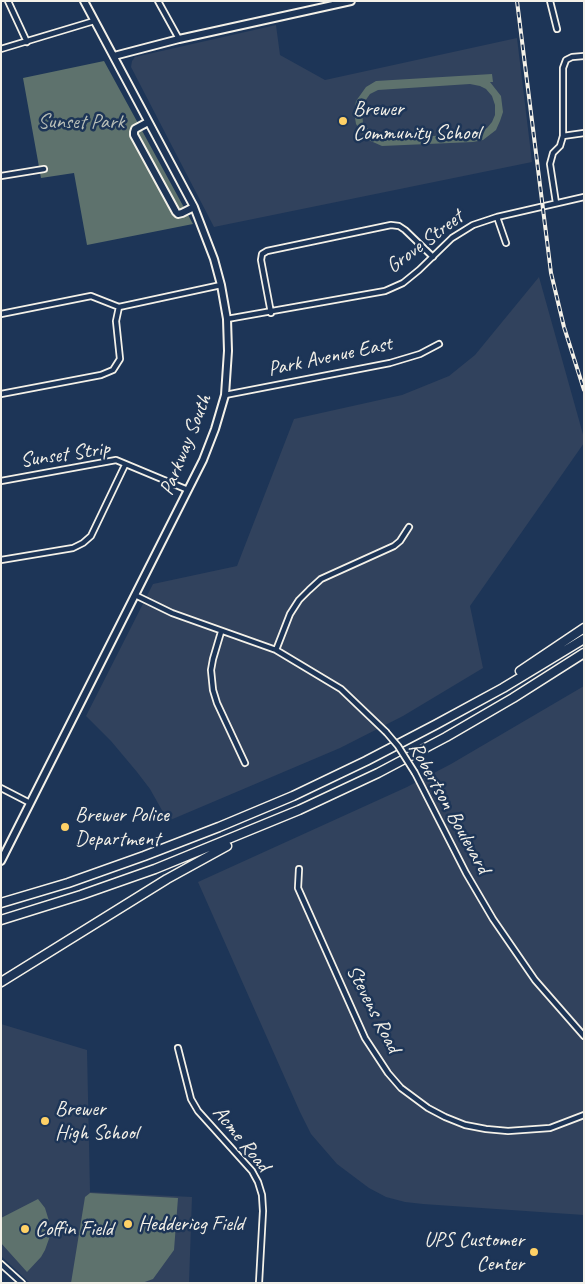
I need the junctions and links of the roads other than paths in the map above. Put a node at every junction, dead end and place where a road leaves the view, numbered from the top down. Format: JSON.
{"nodes":[{"id":1,"x":8,"y":1,"type":"edge"},
{"id":2,"x":84,"y":1,"type":"edge"},
{"id":3,"x":158,"y":1,"type":"edge"},
{"id":4,"x":350,"y":1,"type":"edge"},
{"id":5,"x":550,"y":1,"type":"edge"},
{"id":6,"x":94,"y":21,"type":"junction"},
{"id":7,"x":557,"y":28,"type":"dead end"},
{"id":8,"x":180,"y":39,"type":"junction"},
{"id":9,"x":27,"y":42,"type":"junction"},
{"id":10,"x":1,"y":49,"type":"edge"},
{"id":11,"x":114,"y":56,"type":"junction"},
{"id":12,"x":584,"y":56,"type":"edge"},
{"id":13,"x":148,"y":122,"type":"junction"},
{"id":14,"x":584,"y":133,"type":"edge"},
{"id":15,"x":563,"y":136,"type":"junction"},
{"id":16,"x":44,"y":169,"type":"dead end"},
{"id":17,"x":1,"y":176,"type":"edge"},
{"id":18,"x":584,"y":197,"type":"edge"},
{"id":19,"x":556,"y":203,"type":"junction"},
{"id":20,"x":194,"y":207,"type":"junction"},
{"id":21,"x":497,"y":217,"type":"junction"},
{"id":22,"x":506,"y":243,"type":"dead end"},
{"id":23,"x":433,"y":256,"type":"junction"},
{"id":24,"x":221,"y":285,"type":"junction"},
{"id":25,"x":119,"y":307,"type":"junction"},
{"id":26,"x":271,"y":313,"type":"junction"},
{"id":27,"x":1,"y":314,"type":"edge"},
{"id":28,"x":227,"y":320,"type":"junction"},
{"id":29,"x":439,"y":344,"type":"dead end"},
{"id":30,"x":1,"y":394,"type":"edge"},
{"id":31,"x":225,"y":395,"type":"junction"},
{"id":32,"x":125,"y":465,"type":"junction"},
{"id":33,"x":1,"y":481,"type":"edge"},
{"id":34,"x":188,"y":490,"type":"junction"},
{"id":35,"x":409,"y":527,"type":"dead end"},
{"id":36,"x":1,"y":560,"type":"edge"},
{"id":37,"x":135,"y":596,"type":"junction"},
{"id":38,"x":584,"y":628,"type":"edge"},
{"id":39,"x":221,"y":632,"type":"junction"},
{"id":40,"x":584,"y":639,"type":"edge"},
{"id":41,"x":276,"y":650,"type":"junction"},
{"id":42,"x":584,"y":655,"type":"edge"},
{"id":43,"x":469,"y":706,"type":"junction"},
{"id":44,"x":245,"y":764,"type":"dead end"},
{"id":45,"x":1,"y":788,"type":"edge"},
{"id":46,"x":30,"y":803,"type":"junction"},
{"id":47,"x":298,"y":810,"type":"junction"},
{"id":48,"x":1,"y":861,"type":"edge"},
{"id":49,"x":300,"y":869,"type":"dead end"},
{"id":50,"x":1,"y":903,"type":"edge"},
{"id":51,"x":1,"y":920,"type":"edge"},
{"id":52,"x":1,"y":982,"type":"edge"},
{"id":53,"x":583,"y":1033,"type":"edge"},
{"id":54,"x":178,"y":1048,"type":"dead end"},
{"id":55,"x":584,"y":1115,"type":"edge"},
{"id":56,"x":1,"y":1264,"type":"edge"},
{"id":57,"x":22,"y":1283,"type":"edge"},
{"id":58,"x":258,"y":1283,"type":"edge"}],
"edges":[{"from":1,"to":9,"type":"street"},
{"from":2,"to":6,"type":"main road","name":"Parkway South"},
{"from":3,"to":8,"type":"street"},
{"from":4,"to":8,"type":"main road"},
{"from":5,"to":7,"type":"street"},
{"from":6,"to":9,"type":"street"},
{"from":6,"to":11,"type":"main road","name":"Parkway South"},
{"from":8,"to":11,"type":"main road"},
{"from":9,"to":10,"type":"street"},
{"from":11,"to":13,"type":"main road","name":"Parkway South"},
{"from":12,"to":15,"type":"street"},
{"from":13,"to":20,"type":"main road","name":"Parkway South"},
{"from":13,"to":20,"type":"main road"},
{"from":14,"to":15,"type":"street"},
{"from":15,"to":19,"type":"street"},
{"from":16,"to":17,"type":"street"},
{"from":18,"to":19,"type":"street","name":"Grove Street"},
{"from":19,"to":21,"type":"street","name":"Grove Street"},
{"from":20,"to":24,"type":"main road","name":"Parkway South"},
{"from":21,"to":22,"type":"street"},
{"from":21,"to":23,"type":"street","name":"Grove Street"},
{"from":23,"to":26,"type":"street","name":"Grove Street"},
{"from":23,"to":26,"type":"street"},
{"from":24,"to":25,"type":"street"},
{"from":24,"to":28,"type":"main road","name":"Parkway South"},
{"from":25,"to":27,"type":"street"},
{"from":25,"to":30,"type":"street"},
{"from":26,"to":28,"type":"street","name":"Grove Street"},
{"from":28,"to":31,"type":"main road","name":"Parkway South"},
{"from":29,"to":31,"type":"street","name":"Park Avenue East"},
{"from":31,"to":34,"type":"main road","name":"Parkway South"},
{"from":32,"to":33,"type":"street","name":"Sunset Strip"},
{"from":32,"to":34,"type":"street","name":"Sunset Strip"},
{"from":32,"to":36,"type":"street"},
{"from":34,"to":37,"type":"main road","name":"Parkway South"},
{"from":35,"to":41,"type":"street"},
{"from":37,"to":39,"type":"street","name":"Robertson Boulevard"},
{"from":37,"to":46,"type":"main road","name":"Parkway South"},
{"from":38,"to":43,"type":"highway"},
{"from":39,"to":41,"type":"street","name":"Robertson Boulevard"},
{"from":39,"to":44,"type":"street"},
{"from":40,"to":43,"type":"highway"},
{"from":41,"to":53,"type":"street","name":"Robertson Boulevard","bridge":true},
{"from":42,"to":47,"type":"highway"},
{"from":43,"to":50,"type":"highway"},
{"from":45,"to":46,"type":"street"},
{"from":46,"to":48,"type":"main road","name":"Parkway South"},
{"from":47,"to":51,"type":"highway"},
{"from":47,"to":52,"type":"highway"},
{"from":49,"to":55,"type":"street","name":"Stevens Road"},
{"from":54,"to":58,"type":"street","name":"Acme Road"},
{"from":56,"to":57,"type":"street"}]}
